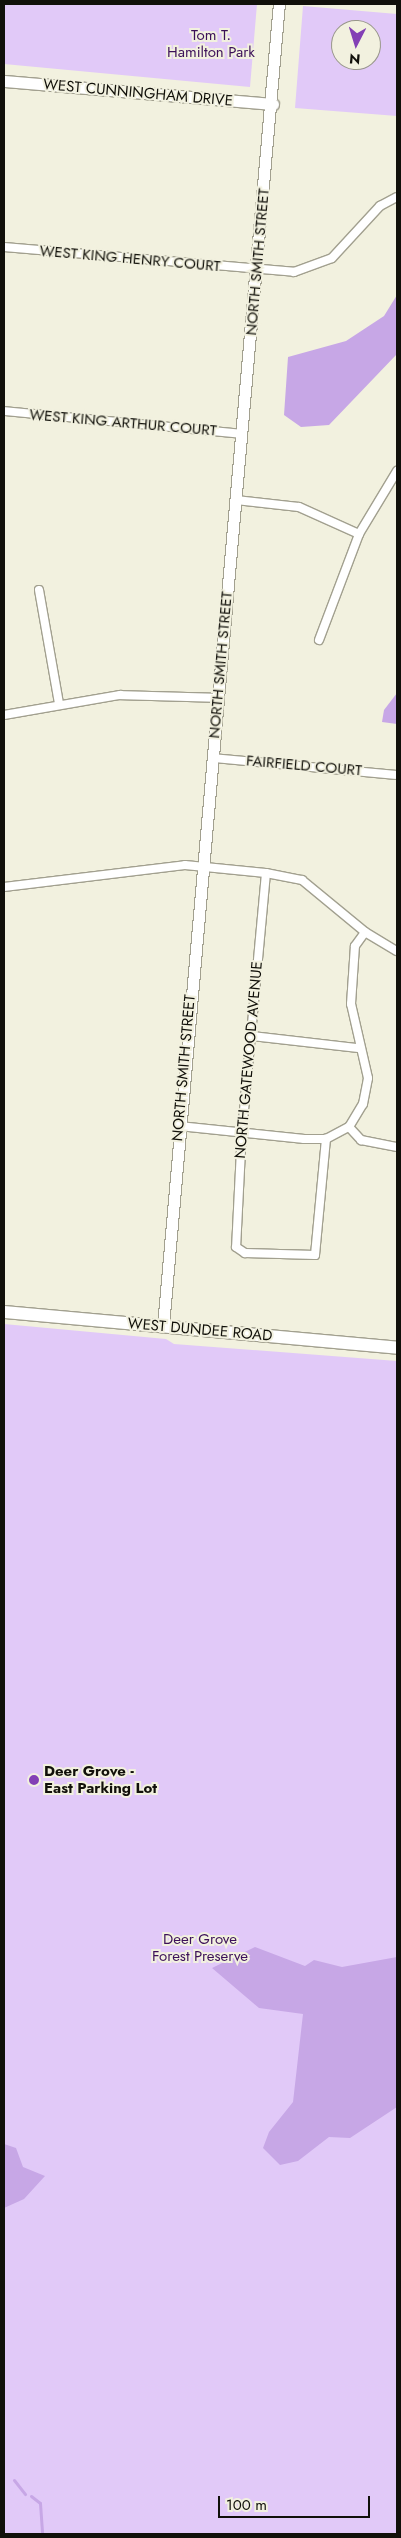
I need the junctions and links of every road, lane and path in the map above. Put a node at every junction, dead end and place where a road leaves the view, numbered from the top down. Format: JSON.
{"nodes":[{"id":1,"x":280,"y":4,"type":"edge"},
{"id":2,"x":4,"y":81,"type":"edge"},
{"id":3,"x":272,"y":104,"type":"junction"},
{"id":4,"x":397,"y":197,"type":"edge"},
{"id":5,"x":4,"y":248,"type":"edge"},
{"id":6,"x":257,"y":270,"type":"junction"},
{"id":7,"x":4,"y":411,"type":"edge"},
{"id":8,"x":242,"y":434,"type":"junction"},
{"id":9,"x":397,"y":471,"type":"edge"},
{"id":10,"x":236,"y":500,"type":"junction"},
{"id":11,"x":359,"y":534,"type":"junction"},
{"id":12,"x":39,"y":590,"type":"dead end"},
{"id":13,"x":319,"y":640,"type":"dead end"},
{"id":14,"x":219,"y":698,"type":"junction"},
{"id":15,"x":59,"y":704,"type":"junction"},
{"id":16,"x":4,"y":715,"type":"edge"},
{"id":17,"x":213,"y":758,"type":"junction"},
{"id":18,"x":395,"y":775,"type":"dead end"},
{"id":19,"x":203,"y":868,"type":"junction"},
{"id":20,"x":266,"y":873,"type":"junction"},
{"id":21,"x":4,"y":887,"type":"edge"},
{"id":22,"x":364,"y":932,"type":"junction"},
{"id":23,"x":397,"y":951,"type":"edge"},
{"id":24,"x":252,"y":1036,"type":"junction"},
{"id":25,"x":358,"y":1048,"type":"junction"},
{"id":26,"x":180,"y":1126,"type":"junction"},
{"id":27,"x":349,"y":1127,"type":"junction"},
{"id":28,"x":242,"y":1130,"type":"junction"},
{"id":29,"x":326,"y":1139,"type":"junction"},
{"id":30,"x":397,"y":1147,"type":"edge"},
{"id":31,"x":4,"y":1312,"type":"edge"},
{"id":32,"x":163,"y":1326,"type":"junction"},
{"id":33,"x":397,"y":1348,"type":"edge"}],
"edges":[{"from":1,"to":3,"type":"street","name":"NORTH SMITH STREET"},
{"from":2,"to":3,"type":"street","name":"WEST CUNNINGHAM DRIVE"},
{"from":3,"to":6,"type":"street","name":"NORTH SMITH STREET"},
{"from":4,"to":6,"type":"street","name":"WEST KING HENRY COURT"},
{"from":5,"to":6,"type":"street","name":"WEST KING HENRY COURT"},
{"from":6,"to":8,"type":"street","name":"NORTH SMITH STREET"},
{"from":7,"to":8,"type":"street","name":"WEST KING ARTHUR COURT"},
{"from":8,"to":10,"type":"street","name":"NORTH SMITH STREET"},
{"from":9,"to":11,"type":"street"},
{"from":10,"to":11,"type":"street"},
{"from":10,"to":14,"type":"street","name":"NORTH SMITH STREET"},
{"from":11,"to":13,"type":"street"},
{"from":12,"to":15,"type":"street"},
{"from":14,"to":15,"type":"street"},
{"from":14,"to":17,"type":"street","name":"NORTH SMITH STREET"},
{"from":15,"to":16,"type":"street"},
{"from":17,"to":18,"type":"street","name":"FAIRFIELD COURT"},
{"from":17,"to":19,"type":"street","name":"NORTH SMITH STREET"},
{"from":19,"to":20,"type":"street"},
{"from":19,"to":21,"type":"street"},
{"from":19,"to":26,"type":"street","name":"NORTH SMITH STREET"},
{"from":20,"to":22,"type":"street"},
{"from":20,"to":24,"type":"street","name":"NORTH GATEWOOD AVENUE"},
{"from":22,"to":23,"type":"street"},
{"from":22,"to":25,"type":"street"},
{"from":24,"to":25,"type":"street"},
{"from":24,"to":28,"type":"street","name":"NORTH GATEWOOD AVENUE"},
{"from":25,"to":27,"type":"street"},
{"from":26,"to":28,"type":"street"},
{"from":26,"to":32,"type":"street","name":"NORTH SMITH STREET"},
{"from":27,"to":29,"type":"street"},
{"from":27,"to":30,"type":"street"},
{"from":28,"to":29,"type":"street"},
{"from":28,"to":29,"type":"street","name":"NORTH GATEWOOD AVENUE"},
{"from":31,"to":32,"type":"main road","name":"WEST DUNDEE ROAD"},
{"from":32,"to":33,"type":"main road","name":"WEST DUNDEE ROAD"}]}
